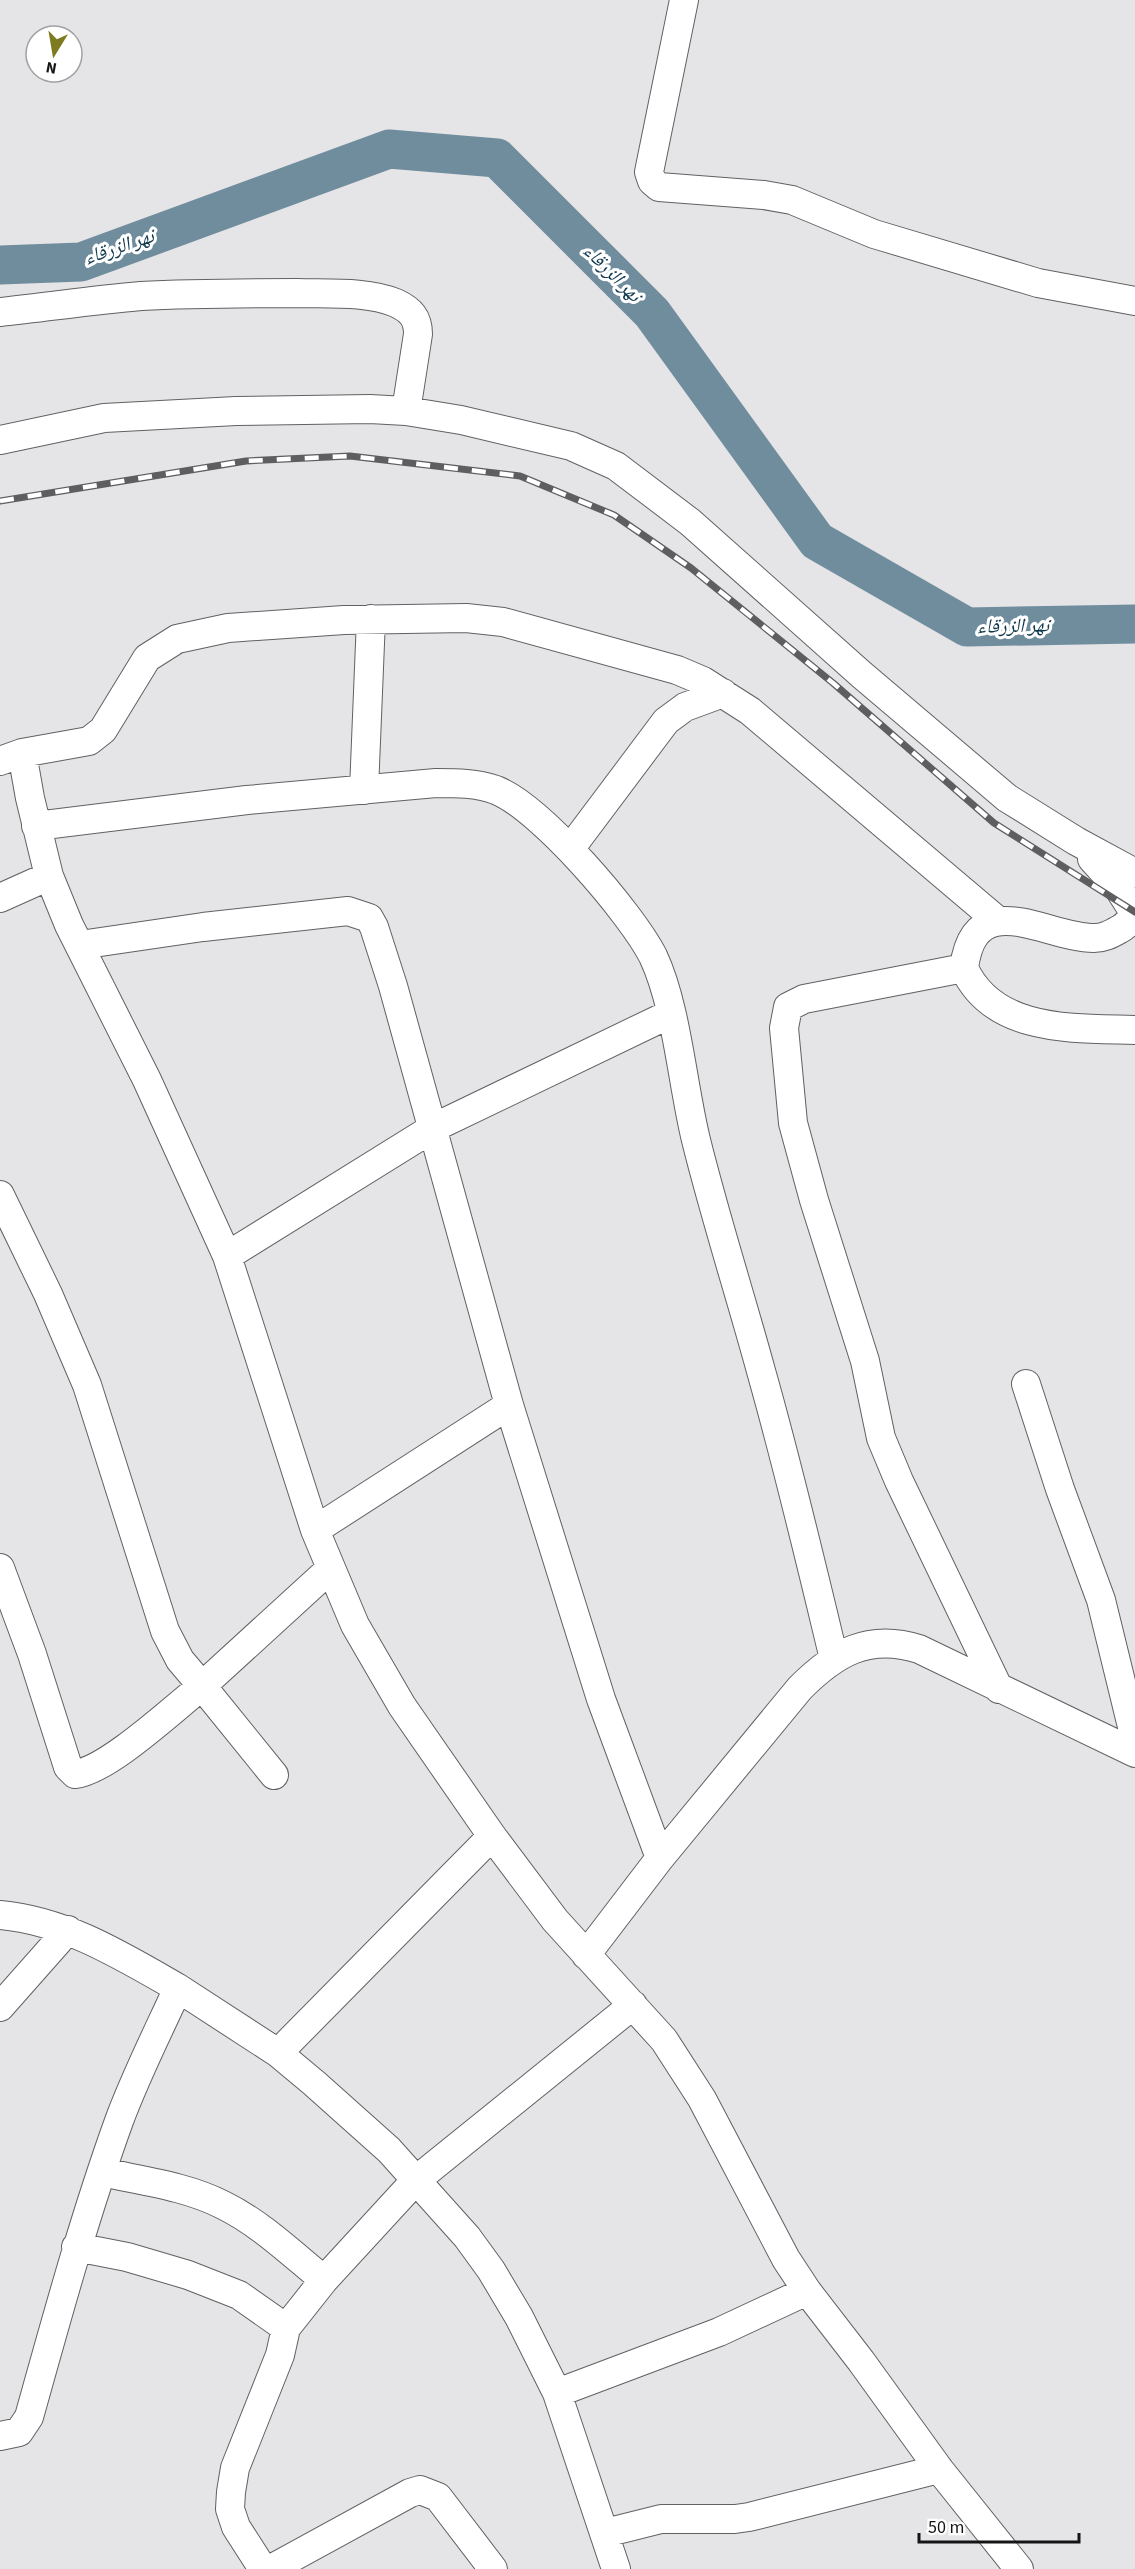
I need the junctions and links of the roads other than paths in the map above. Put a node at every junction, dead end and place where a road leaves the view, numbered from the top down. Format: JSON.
{"nodes":[{"id":1,"x":684,"y":0,"type":"edge"},
{"id":2,"x":1135,"y":302,"type":"edge"},
{"id":3,"x":0,"y":312,"type":"edge"},
{"id":4,"x":406,"y":411,"type":"junction"},
{"id":5,"x":0,"y":440,"type":"edge"},
{"id":6,"x":371,"y":619,"type":"junction"},
{"id":7,"x":723,"y":693,"type":"junction"},
{"id":8,"x":11,"y":757,"type":"edge"},
{"id":9,"x":364,"y":790,"type":"junction"},
{"id":10,"x":36,"y":826,"type":"junction"},
{"id":11,"x":1076,"y":842,"type":"junction"},
{"id":12,"x":570,"y":849,"type":"junction"},
{"id":13,"x":1135,"y":873,"type":"edge"},
{"id":14,"x":49,"y":876,"type":"junction"},
{"id":15,"x":0,"y":898,"type":"edge"},
{"id":16,"x":998,"y":921,"type":"junction"},
{"id":17,"x":80,"y":945,"type":"junction"},
{"id":18,"x":964,"y":968,"type":"junction"},
{"id":19,"x":670,"y":1014,"type":"junction"},
{"id":20,"x":1135,"y":1029,"type":"edge"},
{"id":21,"x":433,"y":1128,"type":"junction"},
{"id":22,"x":0,"y":1195,"type":"edge"},
{"id":23,"x":227,"y":1256,"type":"junction"},
{"id":24,"x":1026,"y":1384,"type":"dead end"},
{"id":25,"x":509,"y":1405,"type":"junction"},
{"id":26,"x":315,"y":1530,"type":"junction"},
{"id":27,"x":0,"y":1568,"type":"edge"},
{"id":28,"x":330,"y":1569,"type":"junction"},
{"id":29,"x":834,"y":1659,"type":"junction"},
{"id":30,"x":202,"y":1686,"type":"junction"},
{"id":31,"x":999,"y":1689,"type":"junction"},
{"id":32,"x":1135,"y":1739,"type":"edge"},
{"id":33,"x":1135,"y":1753,"type":"edge"},
{"id":34,"x":274,"y":1775,"type":"dead end"},
{"id":35,"x":492,"y":1836,"type":"junction"},
{"id":36,"x":660,"y":1858,"type":"junction"},
{"id":37,"x":0,"y":1915,"type":"edge"},
{"id":38,"x":68,"y":1930,"type":"junction"},
{"id":39,"x":586,"y":1955,"type":"junction"},
{"id":40,"x":178,"y":1988,"type":"junction"},
{"id":41,"x":633,"y":2005,"type":"junction"},
{"id":42,"x":0,"y":2007,"type":"edge"},
{"id":43,"x":278,"y":2054,"type":"junction"},
{"id":44,"x":102,"y":2172,"type":"junction"},
{"id":45,"x":415,"y":2181,"type":"junction"},
{"id":46,"x":76,"y":2247,"type":"junction"},
{"id":47,"x":324,"y":2280,"type":"junction"},
{"id":48,"x":807,"y":2291,"type":"junction"},
{"id":49,"x":286,"y":2328,"type":"junction"},
{"id":50,"x":557,"y":2393,"type":"junction"},
{"id":51,"x":0,"y":2436,"type":"edge"},
{"id":52,"x":939,"y":2469,"type":"junction"},
{"id":53,"x":605,"y":2533,"type":"junction"},
{"id":54,"x":263,"y":2569,"type":"edge"},
{"id":55,"x":271,"y":2569,"type":"edge"},
{"id":56,"x":493,"y":2569,"type":"edge"},
{"id":57,"x":616,"y":2569,"type":"edge"},
{"id":58,"x":1019,"y":2569,"type":"edge"}],
"edges":[{"from":1,"to":2,"type":"street"},
{"from":3,"to":4,"type":"street"},
{"from":4,"to":5,"type":"street"},
{"from":4,"to":11,"type":"street"},
{"from":6,"to":7,"type":"street"},
{"from":6,"to":8,"type":"street"},
{"from":6,"to":9,"type":"street"},
{"from":7,"to":12,"type":"street"},
{"from":7,"to":16,"type":"street"},
{"from":8,"to":10,"type":"street"},
{"from":9,"to":10,"type":"street"},
{"from":9,"to":12,"type":"street"},
{"from":10,"to":14,"type":"street"},
{"from":11,"to":13,"type":"street"},
{"from":11,"to":16,"type":"street"},
{"from":12,"to":19,"type":"street"},
{"from":14,"to":15,"type":"street"},
{"from":14,"to":17,"type":"street"},
{"from":16,"to":18,"type":"street"},
{"from":17,"to":21,"type":"street"},
{"from":17,"to":23,"type":"street"},
{"from":18,"to":20,"type":"street"},
{"from":18,"to":31,"type":"street"},
{"from":19,"to":21,"type":"street"},
{"from":19,"to":29,"type":"street"},
{"from":21,"to":23,"type":"street"},
{"from":21,"to":25,"type":"street"},
{"from":22,"to":30,"type":"street"},
{"from":23,"to":26,"type":"street"},
{"from":24,"to":32,"type":"street"},
{"from":25,"to":26,"type":"street"},
{"from":25,"to":36,"type":"street"},
{"from":26,"to":28,"type":"street"},
{"from":27,"to":30,"type":"street"},
{"from":28,"to":30,"type":"street"},
{"from":28,"to":35,"type":"street"},
{"from":29,"to":31,"type":"street"},
{"from":29,"to":36,"type":"street"},
{"from":30,"to":34,"type":"street"},
{"from":31,"to":33,"type":"street"},
{"from":35,"to":39,"type":"street"},
{"from":35,"to":43,"type":"street"},
{"from":36,"to":39,"type":"street"},
{"from":37,"to":38,"type":"street"},
{"from":38,"to":40,"type":"street"},
{"from":38,"to":42,"type":"street"},
{"from":39,"to":41,"type":"street"},
{"from":40,"to":43,"type":"street"},
{"from":40,"to":44,"type":"street"},
{"from":41,"to":45,"type":"street"},
{"from":41,"to":48,"type":"street"},
{"from":43,"to":45,"type":"street"},
{"from":44,"to":46,"type":"street"},
{"from":44,"to":47,"type":"street"},
{"from":45,"to":47,"type":"street"},
{"from":45,"to":50,"type":"street"},
{"from":46,"to":49,"type":"street"},
{"from":46,"to":51,"type":"street"},
{"from":47,"to":49,"type":"street"},
{"from":48,"to":50,"type":"street"},
{"from":48,"to":52,"type":"street"},
{"from":49,"to":54,"type":"street"},
{"from":50,"to":53,"type":"street"},
{"from":52,"to":53,"type":"street"},
{"from":52,"to":58,"type":"street"},
{"from":53,"to":57,"type":"street"},
{"from":55,"to":56,"type":"street"}]}
